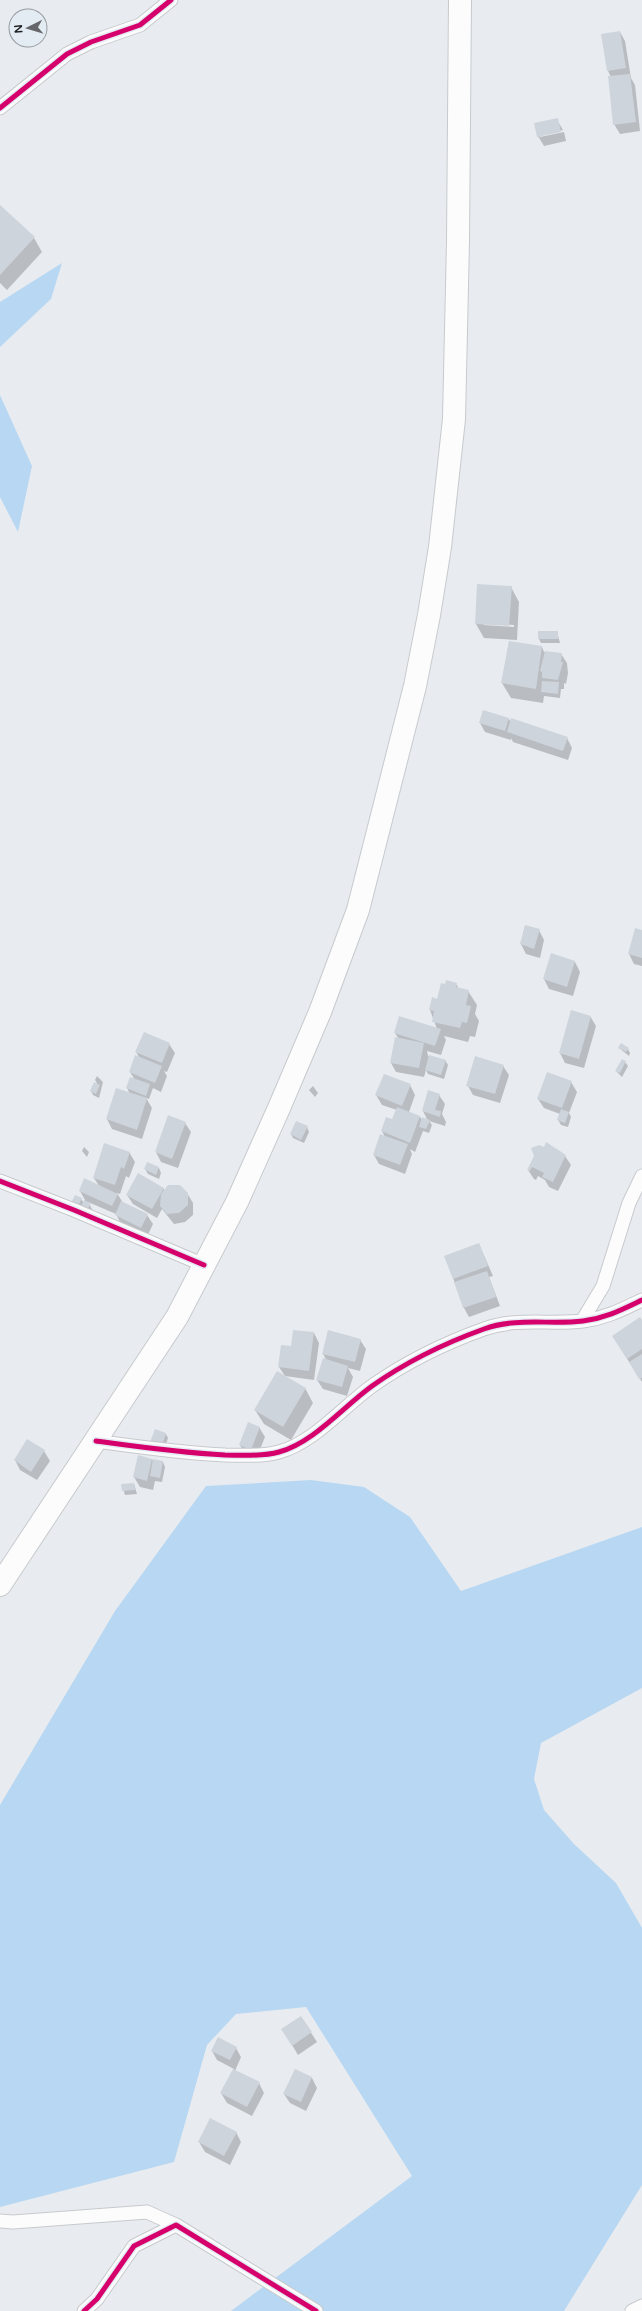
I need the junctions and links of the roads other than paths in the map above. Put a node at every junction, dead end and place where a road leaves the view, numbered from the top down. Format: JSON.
{"nodes":[{"id":1,"x":171,"y":0,"type":"edge"},
{"id":2,"x":460,"y":0,"type":"edge"},
{"id":3,"x":0,"y":108,"type":"edge"},
{"id":4,"x":642,"y":1176,"type":"edge"},
{"id":5,"x":0,"y":1181,"type":"edge"},
{"id":6,"x":204,"y":1265,"type":"junction"},
{"id":7,"x":642,"y":1300,"type":"edge"},
{"id":8,"x":582,"y":1321,"type":"junction"},
{"id":9,"x":96,"y":1441,"type":"junction"},
{"id":10,"x":0,"y":1585,"type":"edge"},
{"id":11,"x":0,"y":2221,"type":"edge"},
{"id":12,"x":176,"y":2225,"type":"junction"},
{"id":13,"x":642,"y":2306,"type":"edge"},
{"id":14,"x":84,"y":2311,"type":"edge"},
{"id":15,"x":316,"y":2311,"type":"edge"},
{"id":16,"x":632,"y":2311,"type":"edge"}],
"edges":[{"from":1,"to":3,"type":"street"},
{"from":2,"to":6,"type":"highway"},
{"from":4,"to":8,"type":"street"},
{"from":5,"to":6,"type":"street"},
{"from":6,"to":9,"type":"highway"},
{"from":7,"to":8,"type":"street"},
{"from":8,"to":9,"type":"street"},
{"from":9,"to":10,"type":"highway"},
{"from":11,"to":12,"type":"street"},
{"from":12,"to":14,"type":"street"},
{"from":12,"to":15,"type":"street"},
{"from":13,"to":16,"type":"street"}]}
